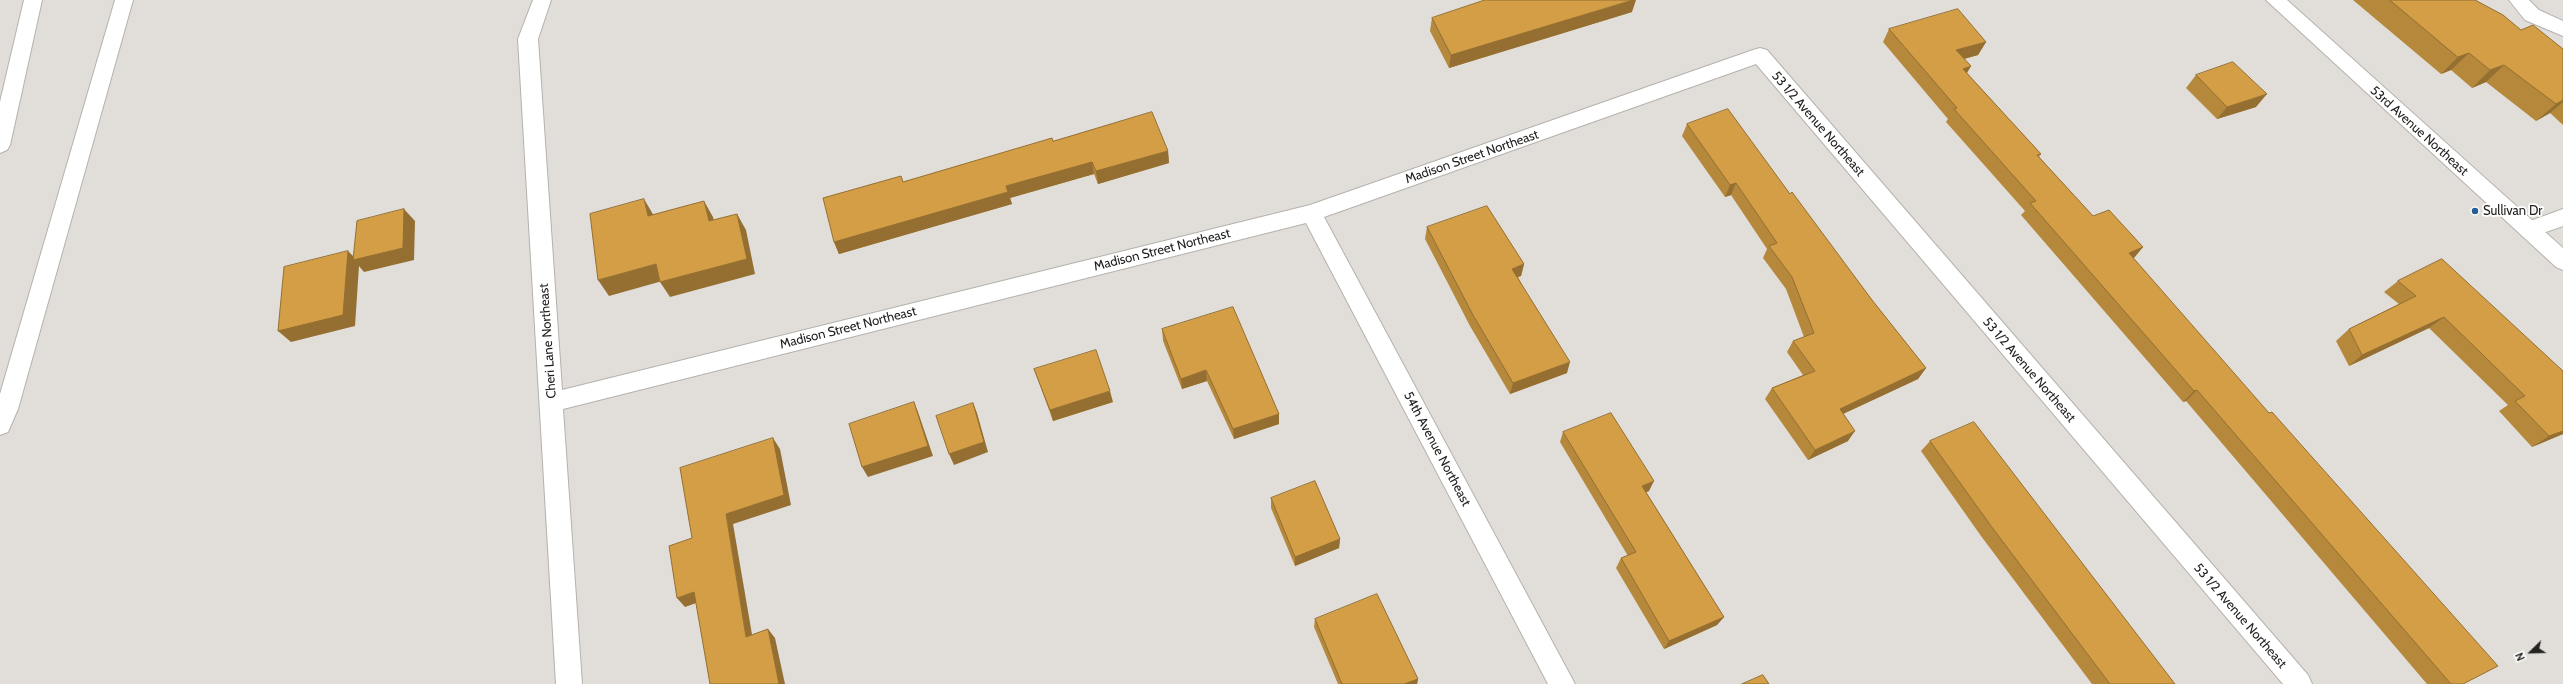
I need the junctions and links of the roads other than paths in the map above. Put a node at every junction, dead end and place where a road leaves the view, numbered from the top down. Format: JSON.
{"nodes":[{"id":1,"x":33,"y":0,"type":"edge"},
{"id":2,"x":124,"y":0,"type":"edge"},
{"id":3,"x":542,"y":0,"type":"edge"},
{"id":4,"x":2275,"y":0,"type":"edge"},
{"id":5,"x":2518,"y":0,"type":"edge"},
{"id":6,"x":2563,"y":29,"type":"edge"},
{"id":7,"x":1760,"y":55,"type":"joint"},
{"id":8,"x":0,"y":145,"type":"edge"},
{"id":9,"x":1311,"y":213,"type":"junction"},
{"id":10,"x":2563,"y":217,"type":"edge"},
{"id":11,"x":2529,"y":230,"type":"junction"},
{"id":12,"x":2563,"y":261,"type":"edge"},
{"id":13,"x":552,"y":402,"type":"junction"},
{"id":14,"x":0,"y":425,"type":"edge"},
{"id":15,"x":570,"y":684,"type":"edge"},
{"id":16,"x":1562,"y":684,"type":"edge"},
{"id":17,"x":2299,"y":684,"type":"edge"}],
"edges":[{"from":1,"to":8,"type":"main road"},
{"from":2,"to":14,"type":"main road"},
{"from":3,"to":13,"type":"main road","name":"Cheri Lane Northeast"},
{"from":4,"to":11,"type":"main road","name":"53rd Avenue Northeast"},
{"from":5,"to":6,"type":"main road"},
{"from":7,"to":9,"type":"main road","name":"Madison Street Northeast"},
{"from":7,"to":17,"type":"main road","name":"53 1/2 Avenue Northeast"},
{"from":9,"to":13,"type":"main road","name":"Madison Street Northeast"},
{"from":9,"to":16,"type":"main road","name":"54th Avenue Northeast"},
{"from":10,"to":11,"type":"main road"},
{"from":11,"to":12,"type":"main road","name":"53rd Avenue Northeast"},
{"from":13,"to":15,"type":"main road","name":"Cheri Lane Northeast"}]}
